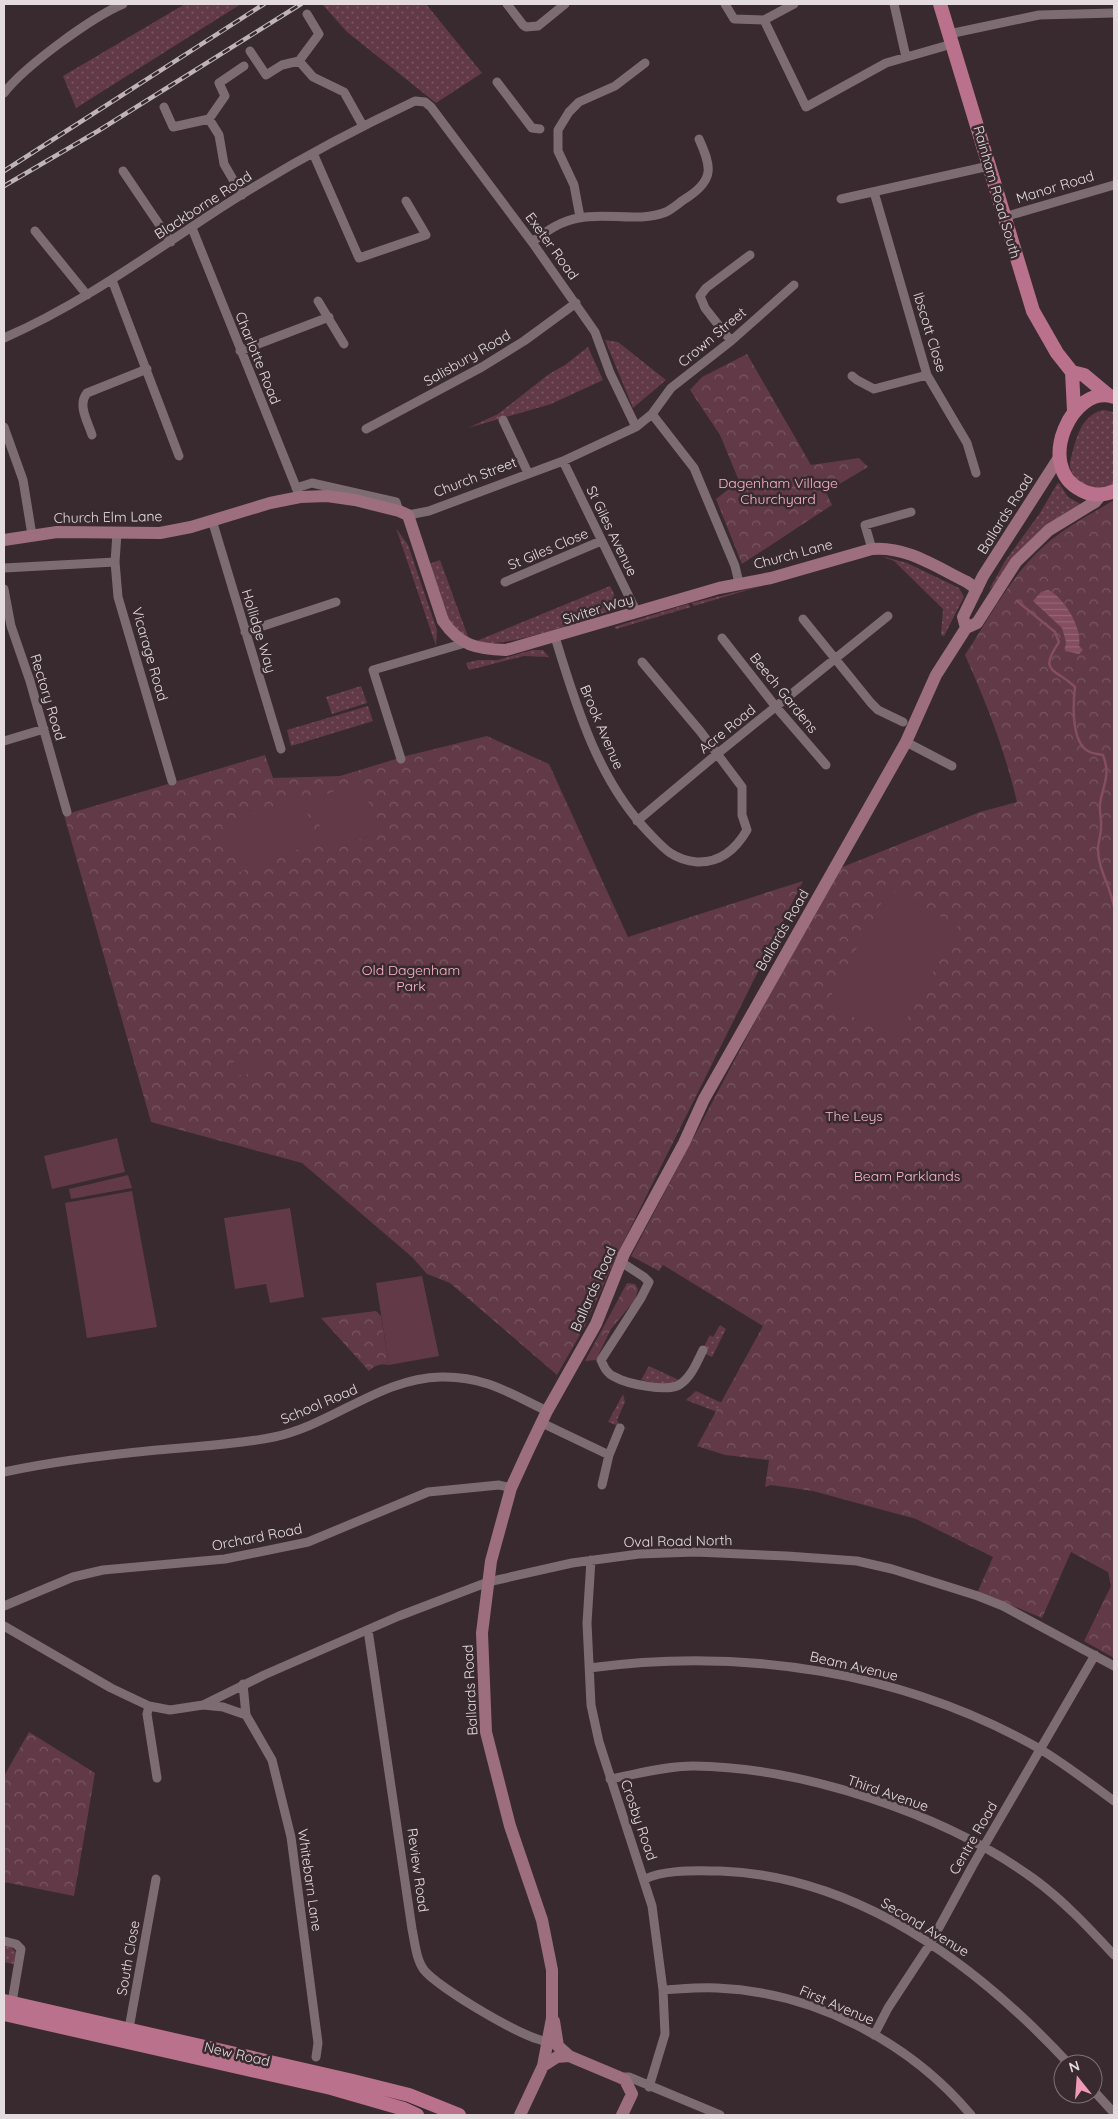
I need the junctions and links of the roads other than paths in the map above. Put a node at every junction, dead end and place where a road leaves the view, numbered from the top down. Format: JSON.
{"nodes":[{"id":1,"x":124,"y":4,"type":"edge"},
{"id":2,"x":508,"y":4,"type":"edge"},
{"id":3,"x":565,"y":4,"type":"edge"},
{"id":4,"x":725,"y":4,"type":"edge"},
{"id":5,"x":794,"y":4,"type":"edge"},
{"id":6,"x":894,"y":4,"type":"edge"},
{"id":7,"x":940,"y":4,"type":"edge"},
{"id":8,"x":1114,"y":12,"type":"edge"},
{"id":9,"x":307,"y":14,"type":"dead end"},
{"id":10,"x":764,"y":20,"type":"junction"},
{"id":11,"x":950,"y":39,"type":"junction"},
{"id":12,"x":250,"y":51,"type":"dead end"},
{"id":13,"x":906,"y":57,"type":"junction"},
{"id":14,"x":299,"y":61,"type":"junction"},
{"id":15,"x":645,"y":63,"type":"dead end"},
{"id":16,"x":244,"y":66,"type":"dead end"},
{"id":17,"x":497,"y":82,"type":"dead end"},
{"id":18,"x":4,"y":93,"type":"edge"},
{"id":19,"x":418,"y":101,"type":"joint"},
{"id":20,"x":164,"y":107,"type":"dead end"},
{"id":21,"x":209,"y":119,"type":"junction"},
{"id":22,"x":363,"y":126,"type":"junction"},
{"id":23,"x":540,"y":129,"type":"dead end"},
{"id":24,"x":699,"y":139,"type":"dead end"},
{"id":25,"x":313,"y":153,"type":"junction"},
{"id":26,"x":989,"y":166,"type":"junction"},
{"id":27,"x":123,"y":171,"type":"dead end"},
{"id":28,"x":1114,"y":185,"type":"edge"},
{"id":29,"x":874,"y":192,"type":"junction"},
{"id":30,"x":242,"y":195,"type":"junction"},
{"id":31,"x":841,"y":199,"type":"dead end"},
{"id":32,"x":406,"y":201,"type":"dead end"},
{"id":33,"x":580,"y":217,"type":"junction"},
{"id":34,"x":1004,"y":217,"type":"junction"},
{"id":35,"x":192,"y":228,"type":"junction"},
{"id":36,"x":35,"y":231,"type":"dead end"},
{"id":37,"x":171,"y":242,"type":"junction"},
{"id":38,"x":532,"y":242,"type":"junction"},
{"id":39,"x":750,"y":254,"type":"dead end"},
{"id":40,"x":112,"y":280,"type":"junction"},
{"id":41,"x":794,"y":285,"type":"dead end"},
{"id":42,"x":87,"y":295,"type":"junction"},
{"id":43,"x":318,"y":301,"type":"dead end"},
{"id":44,"x":576,"y":303,"type":"junction"},
{"id":45,"x":329,"y":317,"type":"junction"},
{"id":46,"x":4,"y":338,"type":"edge"},
{"id":47,"x":731,"y":341,"type":"junction"},
{"id":48,"x":344,"y":344,"type":"dead end"},
{"id":49,"x":240,"y":352,"type":"junction"},
{"id":50,"x":147,"y":369,"type":"junction"},
{"id":51,"x":1072,"y":372,"type":"junction"},
{"id":52,"x":927,"y":375,"type":"junction"},
{"id":53,"x":852,"y":376,"type":"dead end"},
{"id":54,"x":1111,"y":396,"type":"edge"},
{"id":55,"x":1074,"y":411,"type":"junction"},
{"id":56,"x":652,"y":414,"type":"junction"},
{"id":57,"x":503,"y":420,"type":"dead end"},
{"id":58,"x":4,"y":427,"type":"edge"},
{"id":59,"x":636,"y":427,"type":"junction"},
{"id":60,"x":366,"y":429,"type":"dead end"},
{"id":61,"x":92,"y":435,"type":"dead end"},
{"id":62,"x":178,"y":456,"type":"dead end"},
{"id":63,"x":1060,"y":456,"type":"junction"},
{"id":64,"x":563,"y":461,"type":"junction"},
{"id":65,"x":528,"y":473,"type":"junction"},
{"id":66,"x":976,"y":473,"type":"dead end"},
{"id":67,"x":1114,"y":491,"type":"edge"},
{"id":68,"x":298,"y":492,"type":"junction"},
{"id":69,"x":1101,"y":495,"type":"junction"},
{"id":70,"x":911,"y":512,"type":"dead end"},
{"id":71,"x":403,"y":513,"type":"junction"},
{"id":72,"x":212,"y":520,"type":"junction"},
{"id":73,"x":117,"y":533,"type":"junction"},
{"id":74,"x":32,"y":535,"type":"junction"},
{"id":75,"x":4,"y":540,"type":"edge"},
{"id":76,"x":601,"y":541,"type":"junction"},
{"id":77,"x":872,"y":549,"type":"junction"},
{"id":78,"x":114,"y":562,"type":"junction"},
{"id":79,"x":4,"y":568,"type":"edge"},
{"id":80,"x":1003,"y":580,"type":"junction"},
{"id":81,"x":505,"y":582,"type":"dead end"},
{"id":82,"x":739,"y":583,"type":"junction"},
{"id":83,"x":4,"y":589,"type":"edge"},
{"id":84,"x":977,"y":589,"type":"junction"},
{"id":85,"x":336,"y":602,"type":"dead end"},
{"id":86,"x":637,"y":613,"type":"junction"},
{"id":87,"x":888,"y":616,"type":"dead end"},
{"id":88,"x":802,"y":619,"type":"dead end"},
{"id":89,"x":966,"y":628,"type":"junction"},
{"id":90,"x":245,"y":632,"type":"junction"},
{"id":91,"x":555,"y":637,"type":"junction"},
{"id":92,"x":722,"y":638,"type":"dead end"},
{"id":93,"x":465,"y":643,"type":"junction"},
{"id":94,"x":835,"y":660,"type":"junction"},
{"id":95,"x":642,"y":662,"type":"dead end"},
{"id":96,"x":776,"y":707,"type":"junction"},
{"id":97,"x":903,"y":722,"type":"dead end"},
{"id":98,"x":44,"y":729,"type":"junction"},
{"id":99,"x":4,"y":741,"type":"edge"},
{"id":100,"x":906,"y":742,"type":"junction"},
{"id":101,"x":281,"y":749,"type":"dead end"},
{"id":102,"x":716,"y":754,"type":"junction"},
{"id":103,"x":401,"y":759,"type":"dead end"},
{"id":104,"x":826,"y":765,"type":"dead end"},
{"id":105,"x":952,"y":766,"type":"dead end"},
{"id":106,"x":172,"y":781,"type":"dead end"},
{"id":107,"x":67,"y":812,"type":"dead end"},
{"id":108,"x":637,"y":821,"type":"junction"},
{"id":109,"x":621,"y":1262,"type":"junction"},
{"id":110,"x":703,"y":1350,"type":"dead end"},
{"id":111,"x":544,"y":1417,"type":"junction"},
{"id":112,"x":620,"y":1428,"type":"dead end"},
{"id":113,"x":609,"y":1455,"type":"junction"},
{"id":114,"x":4,"y":1472,"type":"edge"},
{"id":115,"x":602,"y":1485,"type":"dead end"},
{"id":116,"x":511,"y":1488,"type":"junction"},
{"id":117,"x":591,"y":1560,"type":"junction"},
{"id":118,"x":488,"y":1582,"type":"junction"},
{"id":119,"x":4,"y":1606,"type":"edge"},
{"id":120,"x":4,"y":1626,"type":"edge"},
{"id":121,"x":368,"y":1630,"type":"junction"},
{"id":122,"x":1095,"y":1655,"type":"junction"},
{"id":123,"x":1114,"y":1666,"type":"edge"},
{"id":124,"x":589,"y":1668,"type":"junction"},
{"id":125,"x":244,"y":1684,"type":"junction"},
{"id":126,"x":203,"y":1704,"type":"junction"},
{"id":127,"x":149,"y":1706,"type":"junction"},
{"id":128,"x":246,"y":1715,"type":"junction"},
{"id":129,"x":1040,"y":1750,"type":"junction"},
{"id":130,"x":157,"y":1778,"type":"dead end"},
{"id":131,"x":610,"y":1778,"type":"junction"},
{"id":132,"x":1114,"y":1802,"type":"edge"},
{"id":133,"x":985,"y":1848,"type":"junction"},
{"id":134,"x":156,"y":1879,"type":"dead end"},
{"id":135,"x":645,"y":1879,"type":"junction"},
{"id":136,"x":4,"y":1941,"type":"edge"},
{"id":137,"x":930,"y":1944,"type":"junction"},
{"id":138,"x":1114,"y":1955,"type":"edge"},
{"id":139,"x":663,"y":1990,"type":"junction"},
{"id":140,"x":7,"y":2008,"type":"edge"},
{"id":141,"x":552,"y":2018,"type":"junction"},
{"id":142,"x":128,"y":2035,"type":"junction"},
{"id":143,"x":874,"y":2035,"type":"junction"},
{"id":144,"x":547,"y":2041,"type":"junction"},
{"id":145,"x":1059,"y":2054,"type":"edge"},
{"id":146,"x":569,"y":2056,"type":"junction"},
{"id":147,"x":316,"y":2057,"type":"dead end"},
{"id":148,"x":543,"y":2066,"type":"junction"},
{"id":149,"x":619,"y":2077,"type":"junction"},
{"id":150,"x":648,"y":2087,"type":"junction"},
{"id":151,"x":632,"y":2094,"type":"junction"},
{"id":152,"x":1103,"y":2101,"type":"edge"},
{"id":153,"x":1114,"y":2114,"type":"edge"},
{"id":154,"x":417,"y":2115,"type":"edge"},
{"id":155,"x":459,"y":2115,"type":"edge"},
{"id":156,"x":520,"y":2115,"type":"edge"},
{"id":157,"x":622,"y":2115,"type":"edge"},
{"id":158,"x":720,"y":2115,"type":"edge"},
{"id":159,"x":972,"y":2115,"type":"edge"}],
"edges":[{"from":1,"to":18,"type":"street"},
{"from":2,"to":3,"type":"street"},
{"from":4,"to":10,"type":"street"},
{"from":5,"to":10,"type":"street"},
{"from":6,"to":13,"type":"street"},
{"from":7,"to":11,"type":"main road","name":"Rainham Road South"},
{"from":8,"to":11,"type":"street"},
{"from":9,"to":14,"type":"street"},
{"from":10,"to":13,"type":"street"},
{"from":11,"to":13,"type":"street"},
{"from":11,"to":26,"type":"main road","name":"Rainham Road South"},
{"from":12,"to":14,"type":"street"},
{"from":14,"to":22,"type":"street"},
{"from":15,"to":33,"type":"street"},
{"from":16,"to":21,"type":"street"},
{"from":17,"to":23,"type":"street"},
{"from":19,"to":22,"type":"street","name":"Blackborne Road"},
{"from":19,"to":38,"type":"street","name":"Exeter Road"},
{"from":20,"to":21,"type":"street"},
{"from":21,"to":30,"type":"street"},
{"from":22,"to":25,"type":"street","name":"Blackborne Road"},
{"from":24,"to":33,"type":"street"},
{"from":25,"to":30,"type":"street","name":"Blackborne Road"},
{"from":25,"to":32,"type":"street"},
{"from":26,"to":29,"type":"street"},
{"from":26,"to":34,"type":"main road","name":"Rainham Road South"},
{"from":27,"to":37,"type":"street"},
{"from":28,"to":34,"type":"street","name":"Manor Road"},
{"from":29,"to":31,"type":"street"},
{"from":29,"to":52,"type":"street","name":"Ibscott Close"},
{"from":30,"to":35,"type":"street","name":"Blackborne Road"},
{"from":33,"to":38,"type":"street"},
{"from":34,"to":51,"type":"main road","name":"Rainham Road South"},
{"from":35,"to":37,"type":"street","name":"Blackborne Road"},
{"from":35,"to":49,"type":"street","name":"Charlotte Road"},
{"from":36,"to":42,"type":"street"},
{"from":37,"to":40,"type":"street","name":"Blackborne Road"},
{"from":38,"to":44,"type":"street","name":"Exeter Road"},
{"from":39,"to":47,"type":"street"},
{"from":40,"to":42,"type":"street","name":"Blackborne Road"},
{"from":40,"to":50,"type":"street"},
{"from":41,"to":47,"type":"street","name":"Crown Street"},
{"from":42,"to":46,"type":"street","name":"Blackborne Road"},
{"from":43,"to":45,"type":"street"},
{"from":44,"to":59,"type":"street","name":"Exeter Road"},
{"from":44,"to":60,"type":"street","name":"Salisbury Road"},
{"from":45,"to":48,"type":"street"},
{"from":45,"to":49,"type":"street"},
{"from":47,"to":56,"type":"street","name":"Crown Street"},
{"from":49,"to":68,"type":"street","name":"Charlotte Road"},
{"from":50,"to":61,"type":"street"},
{"from":50,"to":62,"type":"street"},
{"from":51,"to":54,"type":"main road","name":"Rainham Road South"},
{"from":51,"to":55,"type":"main road"},
{"from":52,"to":53,"type":"street"},
{"from":52,"to":66,"type":"street","name":"Ibscott Close"},
{"from":54,"to":55,"type":"main road"},
{"from":55,"to":63,"type":"main road"},
{"from":56,"to":59,"type":"street","name":"Church Street"},
{"from":56,"to":82,"type":"street","name":"Church Lane"},
{"from":57,"to":65,"type":"street"},
{"from":58,"to":74,"type":"street"},
{"from":59,"to":64,"type":"street","name":"Church Street"},
{"from":63,"to":69,"type":"main road"},
{"from":63,"to":84,"type":"main road","name":"Ballards Road"},
{"from":64,"to":65,"type":"street","name":"Church Street"},
{"from":64,"to":76,"type":"street","name":"St Giles Avenue"},
{"from":65,"to":71,"type":"street","name":"Church Street"},
{"from":67,"to":69,"type":"main road"},
{"from":68,"to":71,"type":"main road","name":"Church Street"},
{"from":68,"to":72,"type":"main road","name":"Church Elm Lane"},
{"from":69,"to":80,"type":"main road","name":"Ballards Road"},
{"from":70,"to":77,"type":"street"},
{"from":71,"to":93,"type":"main road","name":"Siviter Way"},
{"from":72,"to":73,"type":"main road","name":"Church Elm Lane"},
{"from":72,"to":90,"type":"street","name":"Hollidge Way"},
{"from":73,"to":74,"type":"main road","name":"Church Elm Lane"},
{"from":73,"to":78,"type":"street","name":"Vicarage Road"},
{"from":74,"to":75,"type":"main road","name":"Church Elm Lane"},
{"from":76,"to":81,"type":"street","name":"St Giles Close"},
{"from":76,"to":86,"type":"street","name":"St Giles Avenue"},
{"from":77,"to":82,"type":"main road","name":"Church Lane"},
{"from":77,"to":84,"type":"main road","name":"Church Lane"},
{"from":78,"to":79,"type":"street"},
{"from":78,"to":106,"type":"street","name":"Vicarage Road"},
{"from":80,"to":84,"type":"main road"},
{"from":80,"to":89,"type":"main road","name":"Ballards Road"},
{"from":82,"to":86,"type":"main road","name":"Siviter Way"},
{"from":83,"to":98,"type":"street","name":"Rectory Road"},
{"from":84,"to":89,"type":"main road","name":"Ballards Road"},
{"from":85,"to":90,"type":"street"},
{"from":86,"to":91,"type":"main road","name":"Siviter Way"},
{"from":87,"to":94,"type":"street","name":"Acre Road"},
{"from":88,"to":94,"type":"street"},
{"from":89,"to":100,"type":"main road","name":"Ballards Road"},
{"from":90,"to":101,"type":"street","name":"Hollidge Way"},
{"from":91,"to":93,"type":"main road","name":"Siviter Way"},
{"from":91,"to":108,"type":"street","name":"Brook Avenue"},
{"from":92,"to":96,"type":"street","name":"Beech Gardens"},
{"from":93,"to":103,"type":"street"},
{"from":94,"to":96,"type":"street","name":"Acre Road"},
{"from":94,"to":97,"type":"street"},
{"from":95,"to":102,"type":"street","name":"Brook Avenue"},
{"from":96,"to":102,"type":"street","name":"Acre Road"},
{"from":96,"to":104,"type":"street","name":"Beech Gardens"},
{"from":98,"to":99,"type":"street"},
{"from":98,"to":107,"type":"street","name":"Rectory Road"},
{"from":100,"to":105,"type":"street"},
{"from":100,"to":109,"type":"main road","name":"Ballards Road"},
{"from":102,"to":108,"type":"street","name":"Acre Road"},
{"from":102,"to":108,"type":"street","name":"Brook Avenue"},
{"from":109,"to":110,"type":"street"},
{"from":109,"to":111,"type":"main road","name":"Ballards Road"},
{"from":111,"to":113,"type":"street","name":"School Road"},
{"from":111,"to":114,"type":"street","name":"School Road"},
{"from":111,"to":116,"type":"main road","name":"Ballards Road"},
{"from":112,"to":113,"type":"street"},
{"from":113,"to":115,"type":"street"},
{"from":116,"to":118,"type":"main road","name":"Ballards Road"},
{"from":116,"to":119,"type":"street","name":"Orchard Road"},
{"from":117,"to":118,"type":"street","name":"Oval Road North"},
{"from":117,"to":122,"type":"street","name":"Oval Road North"},
{"from":117,"to":124,"type":"street","name":"Crosby Road"},
{"from":118,"to":121,"type":"street","name":"Oval Road North"},
{"from":118,"to":141,"type":"main road","name":"Ballards Road"},
{"from":120,"to":127,"type":"street"},
{"from":121,"to":125,"type":"street","name":"Oval Road North"},
{"from":121,"to":144,"type":"street","name":"Review Road"},
{"from":122,"to":123,"type":"street","name":"Oval Road North"},
{"from":122,"to":129,"type":"street","name":"Centre Road"},
{"from":124,"to":129,"type":"street","name":"Beam Avenue"},
{"from":124,"to":131,"type":"street","name":"Crosby Road"},
{"from":125,"to":126,"type":"street"},
{"from":125,"to":128,"type":"street","name":"Whitebarn Lane"},
{"from":126,"to":127,"type":"street"},
{"from":126,"to":128,"type":"street"},
{"from":127,"to":130,"type":"street"},
{"from":128,"to":147,"type":"street","name":"Whitebarn Lane"},
{"from":129,"to":132,"type":"street","name":"Beam Avenue"},
{"from":129,"to":133,"type":"street","name":"Centre Road"},
{"from":131,"to":133,"type":"street","name":"Third Avenue"},
{"from":131,"to":135,"type":"street","name":"Crosby Road"},
{"from":133,"to":137,"type":"street","name":"Centre Road"},
{"from":133,"to":138,"type":"street","name":"Third Avenue"},
{"from":134,"to":142,"type":"street","name":"South Close"},
{"from":135,"to":137,"type":"street","name":"Second Avenue"},
{"from":135,"to":139,"type":"street","name":"Crosby Road"},
{"from":136,"to":140,"type":"street","name":"New Road"},
{"from":137,"to":143,"type":"street","name":"Centre Road"},
{"from":137,"to":145,"type":"street","name":"Second Avenue"},
{"from":139,"to":143,"type":"street","name":"First Avenue"},
{"from":139,"to":150,"type":"street","name":"Crosby Road"},
{"from":140,"to":142,"type":"main road","name":"New Road"},
{"from":141,"to":144,"type":"main road","name":"Ballards Road"},
{"from":141,"to":146,"type":"main road","name":"Ballards Road"},
{"from":142,"to":154,"type":"main road","name":"New Road"},
{"from":142,"to":155,"type":"main road","name":"New Road"},
{"from":143,"to":159,"type":"street","name":"First Avenue"},
{"from":144,"to":148,"type":"main road","name":"Ballards Road"},
{"from":146,"to":148,"type":"main road"},
{"from":146,"to":149,"type":"main road"},
{"from":148,"to":156,"type":"main road","name":"Ballards Road"},
{"from":149,"to":150,"type":"street"},
{"from":149,"to":151,"type":"main road"},
{"from":150,"to":151,"type":"street"},
{"from":150,"to":158,"type":"street"},
{"from":151,"to":157,"type":"main road"},
{"from":152,"to":153,"type":"street"}]}
